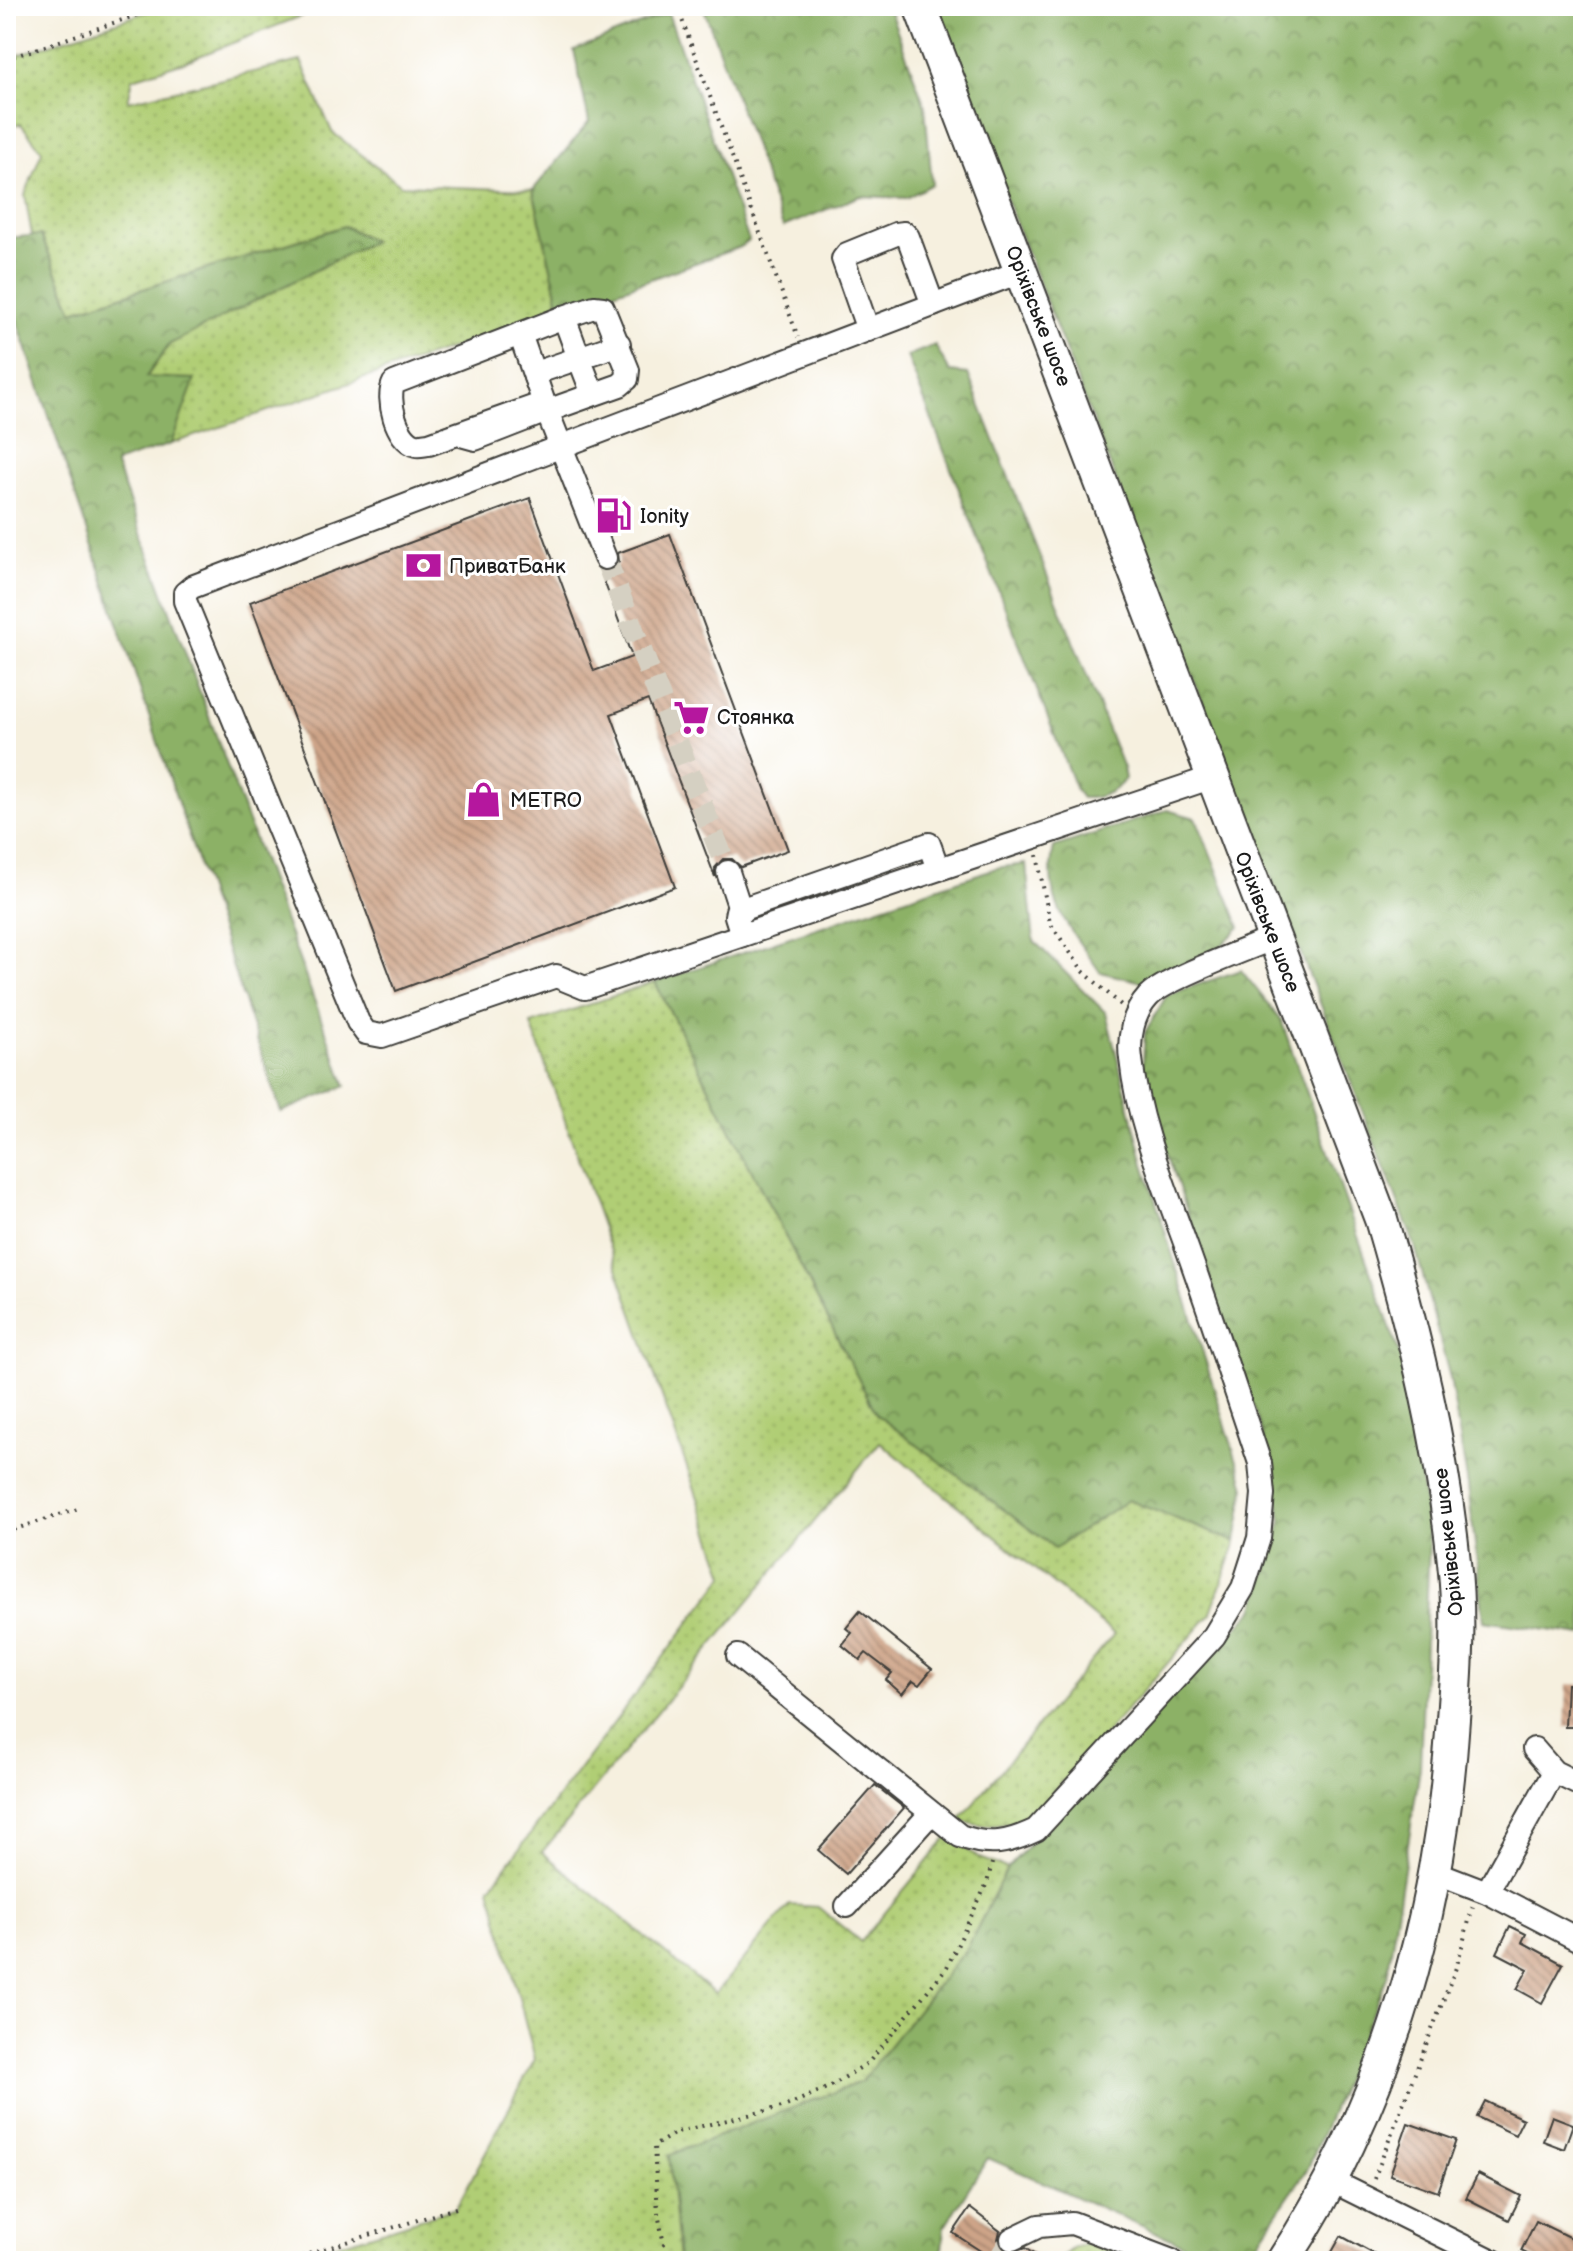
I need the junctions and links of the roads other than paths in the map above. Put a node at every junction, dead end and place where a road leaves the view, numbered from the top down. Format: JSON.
{"nodes":[{"id":1,"x":920,"y":6,"type":"edge"},
{"id":2,"x":1022,"y":271,"type":"junction"},
{"id":3,"x":933,"y":305,"type":"junction"},
{"id":4,"x":564,"y":317,"type":"junction"},
{"id":5,"x":868,"y":330,"type":"junction"},
{"id":6,"x":520,"y":334,"type":"junction"},
{"id":7,"x":619,"y":344,"type":"junction"},
{"id":8,"x":579,"y":358,"type":"junction"},
{"id":9,"x":535,"y":377,"type":"junction"},
{"id":10,"x":593,"y":394,"type":"junction"},
{"id":11,"x":545,"y":409,"type":"junction"},
{"id":12,"x":563,"y":447,"type":"junction"},
{"id":13,"x":605,"y":558,"type":"tunnel mouth"},
{"id":14,"x":1213,"y":777,"type":"junction"},
{"id":15,"x":938,"y":869,"type":"junction"},
{"id":16,"x":728,"y":872,"type":"tunnel mouth"},
{"id":17,"x":741,"y":912,"type":"junction"},
{"id":18,"x":742,"y":935,"type":"junction"},
{"id":19,"x":1274,"y":938,"type":"junction"},
{"id":20,"x":738,"y":1656,"type":"dead end"},
{"id":21,"x":1534,"y":1749,"type":"dead end"},
{"id":22,"x":1554,"y":1772,"type":"junction"},
{"id":23,"x":1583,"y":1786,"type":"edge"},
{"id":24,"x":931,"y":1813,"type":"junction"},
{"id":25,"x":1435,"y":1872,"type":"junction"},
{"id":26,"x":1483,"y":1890,"type":"junction"},
{"id":27,"x":847,"y":1906,"type":"dead end"},
{"id":28,"x":1583,"y":1942,"type":"edge"},
{"id":29,"x":1330,"y":2180,"type":"junction"},
{"id":30,"x":1012,"y":2239,"type":"tunnel mouth"},
{"id":31,"x":1172,"y":2261,"type":"edge"},
{"id":32,"x":1283,"y":2261,"type":"edge"},
{"id":33,"x":1493,"y":2261,"type":"edge"}],
"edges":[{"from":1,"to":2,"type":"highway","name":"Оріхівське шосе"},
{"from":2,"to":3,"type":"street"},
{"from":2,"to":14,"type":"highway","name":"Оріхівське шосе"},
{"from":3,"to":5,"type":"street"},
{"from":3,"to":5,"type":"street"},
{"from":4,"to":6,"type":"street"},
{"from":4,"to":7,"type":"street"},
{"from":4,"to":8,"type":"street"},
{"from":5,"to":12,"type":"street"},
{"from":6,"to":9,"type":"street"},
{"from":6,"to":11,"type":"street"},
{"from":7,"to":8,"type":"street"},
{"from":7,"to":10,"type":"street"},
{"from":8,"to":9,"type":"street"},
{"from":8,"to":10,"type":"street"},
{"from":9,"to":11,"type":"street"},
{"from":10,"to":11,"type":"street"},
{"from":11,"to":12,"type":"street"},
{"from":12,"to":13,"type":"street"},
{"from":12,"to":18,"type":"street"},
{"from":14,"to":15,"type":"street"},
{"from":14,"to":19,"type":"highway","name":"Оріхівське шосе"},
{"from":15,"to":17,"type":"street"},
{"from":15,"to":18,"type":"street"},
{"from":16,"to":17,"type":"street"},
{"from":17,"to":18,"type":"street"},
{"from":19,"to":24,"type":"street"},
{"from":19,"to":25,"type":"highway","name":"Оріхівське шосе"},
{"from":20,"to":24,"type":"street"},
{"from":21,"to":22,"type":"street"},
{"from":22,"to":23,"type":"street"},
{"from":22,"to":26,"type":"street"},
{"from":24,"to":27,"type":"street"},
{"from":25,"to":26,"type":"street"},
{"from":25,"to":29,"type":"highway","name":"Оріхівське шосе"},
{"from":26,"to":28,"type":"street"},
{"from":29,"to":32,"type":"highway","name":"Оріхівське шосе"},
{"from":29,"to":33,"type":"street"},
{"from":30,"to":31,"type":"street"}]}
